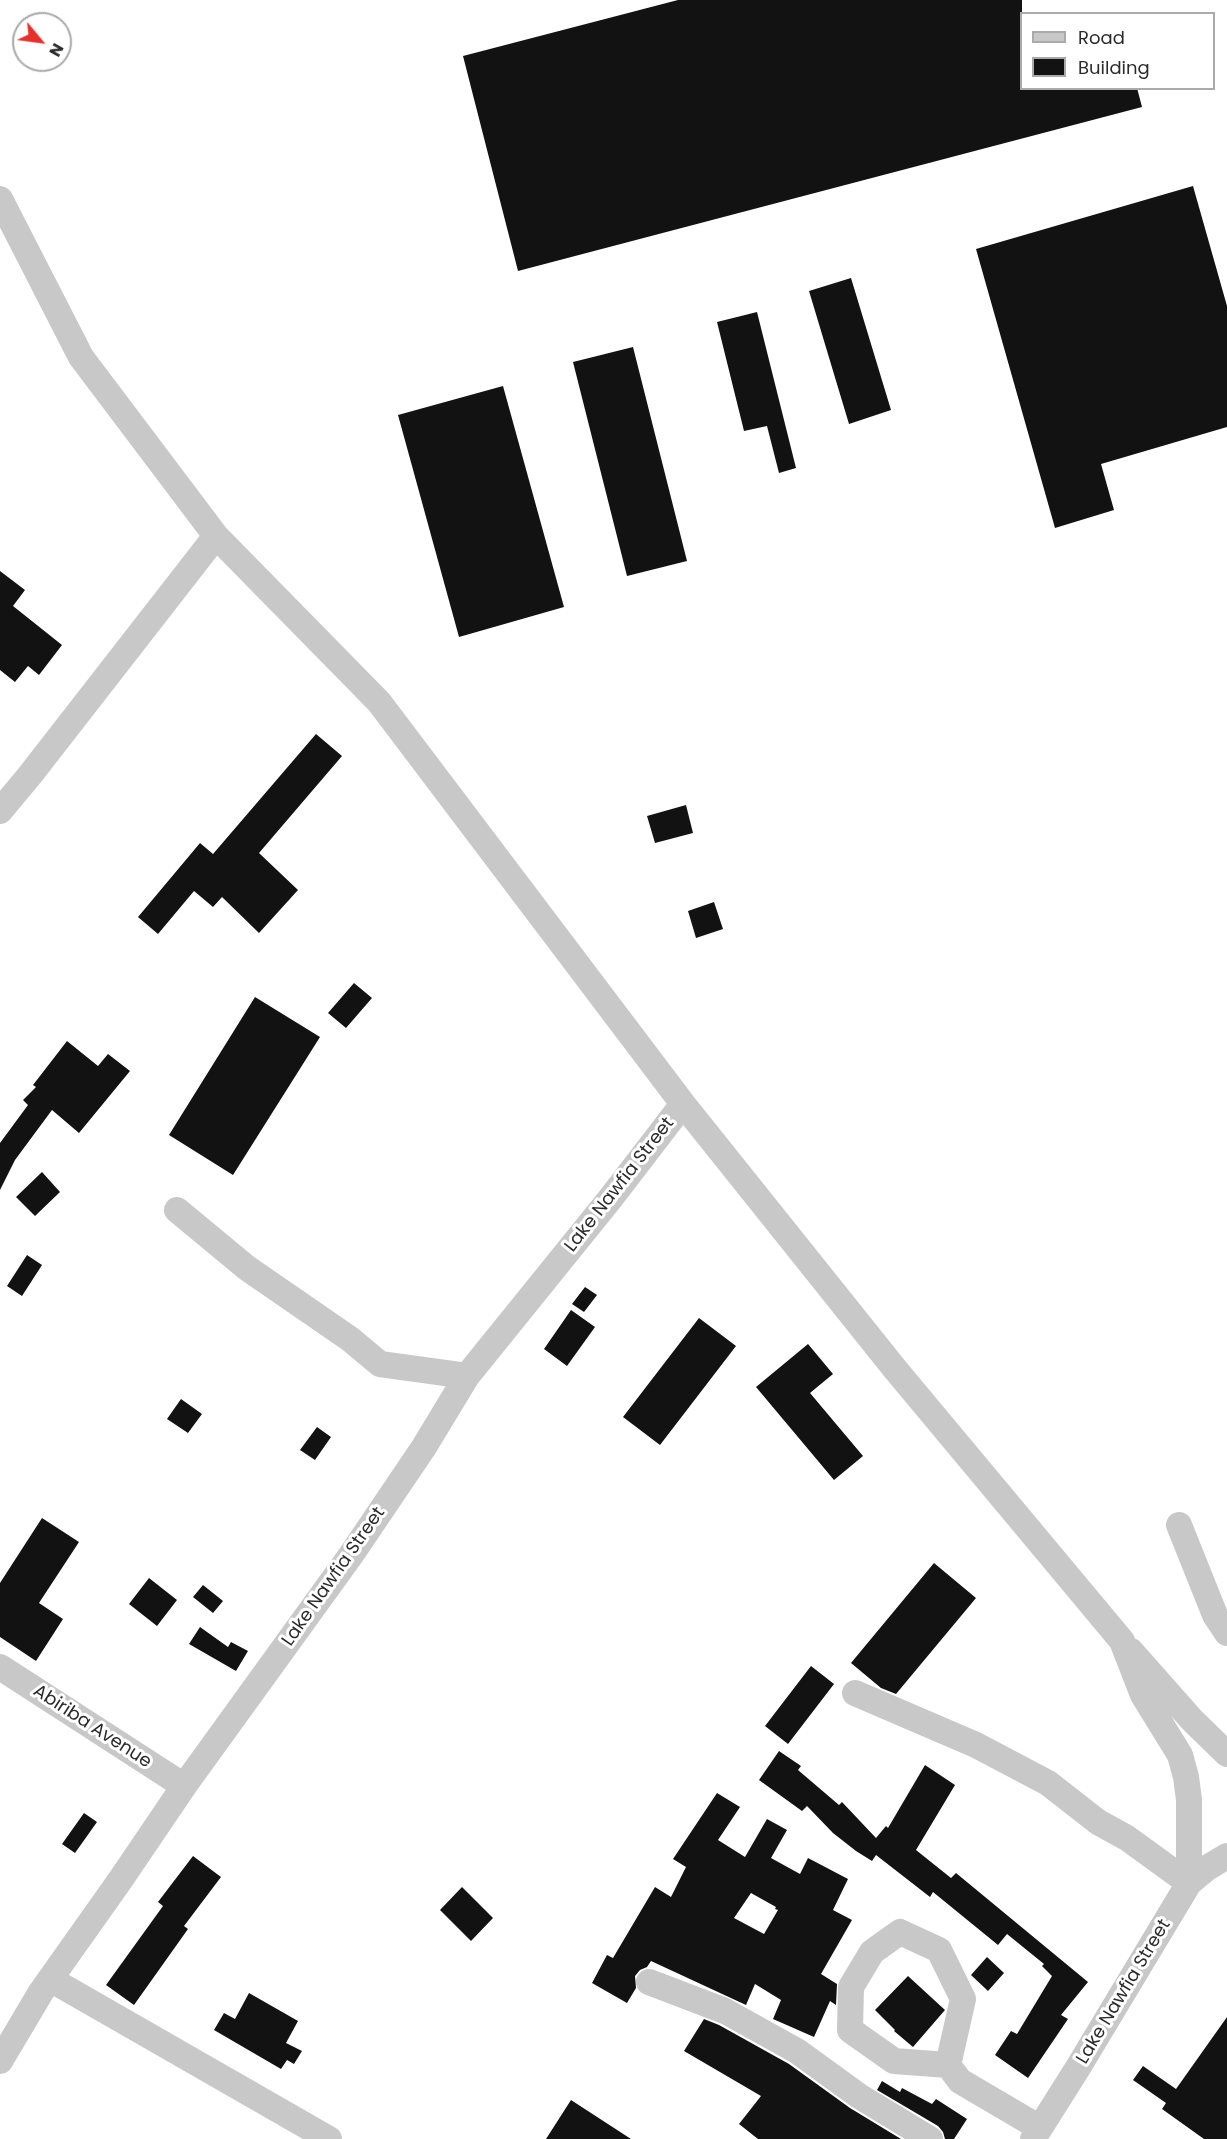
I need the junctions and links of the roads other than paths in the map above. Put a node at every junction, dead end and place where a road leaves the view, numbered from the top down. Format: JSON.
{"nodes":[{"id":1,"x":0,"y":199,"type":"edge"},
{"id":2,"x":216,"y":536,"type":"junction"},
{"id":3,"x":0,"y":811,"type":"edge"},
{"id":4,"x":683,"y":1104,"type":"junction"},
{"id":5,"x":177,"y":1210,"type":"dead end"},
{"id":6,"x":467,"y":1376,"type":"junction"},
{"id":7,"x":1179,"y":1526,"type":"dead end"},
{"id":8,"x":1227,"y":1633,"type":"edge"},
{"id":9,"x":1122,"y":1641,"type":"junction"},
{"id":10,"x":0,"y":1667,"type":"edge"},
{"id":11,"x":855,"y":1693,"type":"dead end"},
{"id":12,"x":1227,"y":1754,"type":"edge"},
{"id":13,"x":184,"y":1786,"type":"junction"},
{"id":14,"x":1227,"y":1856,"type":"edge"},
{"id":15,"x":1189,"y":1884,"type":"junction"},
{"id":16,"x":50,"y":1980,"type":"junction"},
{"id":17,"x":649,"y":1982,"type":"dead end"},
{"id":18,"x":0,"y":2061,"type":"edge"},
{"id":19,"x":948,"y":2065,"type":"junction"},
{"id":20,"x":1036,"y":2133,"type":"edge"},
{"id":21,"x":329,"y":2139,"type":"edge"},
{"id":22,"x":930,"y":2139,"type":"edge"}],
"edges":[{"from":1,"to":2,"type":"street"},
{"from":2,"to":3,"type":"street"},
{"from":2,"to":4,"type":"street"},
{"from":4,"to":6,"type":"street","name":"Lake Nawfia Street"},
{"from":4,"to":9,"type":"street"},
{"from":5,"to":6,"type":"street"},
{"from":6,"to":13,"type":"street","name":"Lake Nawfia Street"},
{"from":7,"to":8,"type":"street"},
{"from":9,"to":12,"type":"street"},
{"from":9,"to":15,"type":"street"},
{"from":10,"to":13,"type":"street","name":"Abiriba Avenue"},
{"from":11,"to":15,"type":"street"},
{"from":13,"to":16,"type":"street","name":"Lake Nawfia Street"},
{"from":14,"to":15,"type":"street","name":"Lake Nawfia Street"},
{"from":15,"to":20,"type":"street","name":"Lake Nawfia Street"},
{"from":16,"to":18,"type":"street","name":"Lake Nawfia Street"},
{"from":16,"to":21,"type":"street"},
{"from":17,"to":22,"type":"street"},
{"from":19,"to":19,"type":"street"},
{"from":19,"to":20,"type":"street"}]}
